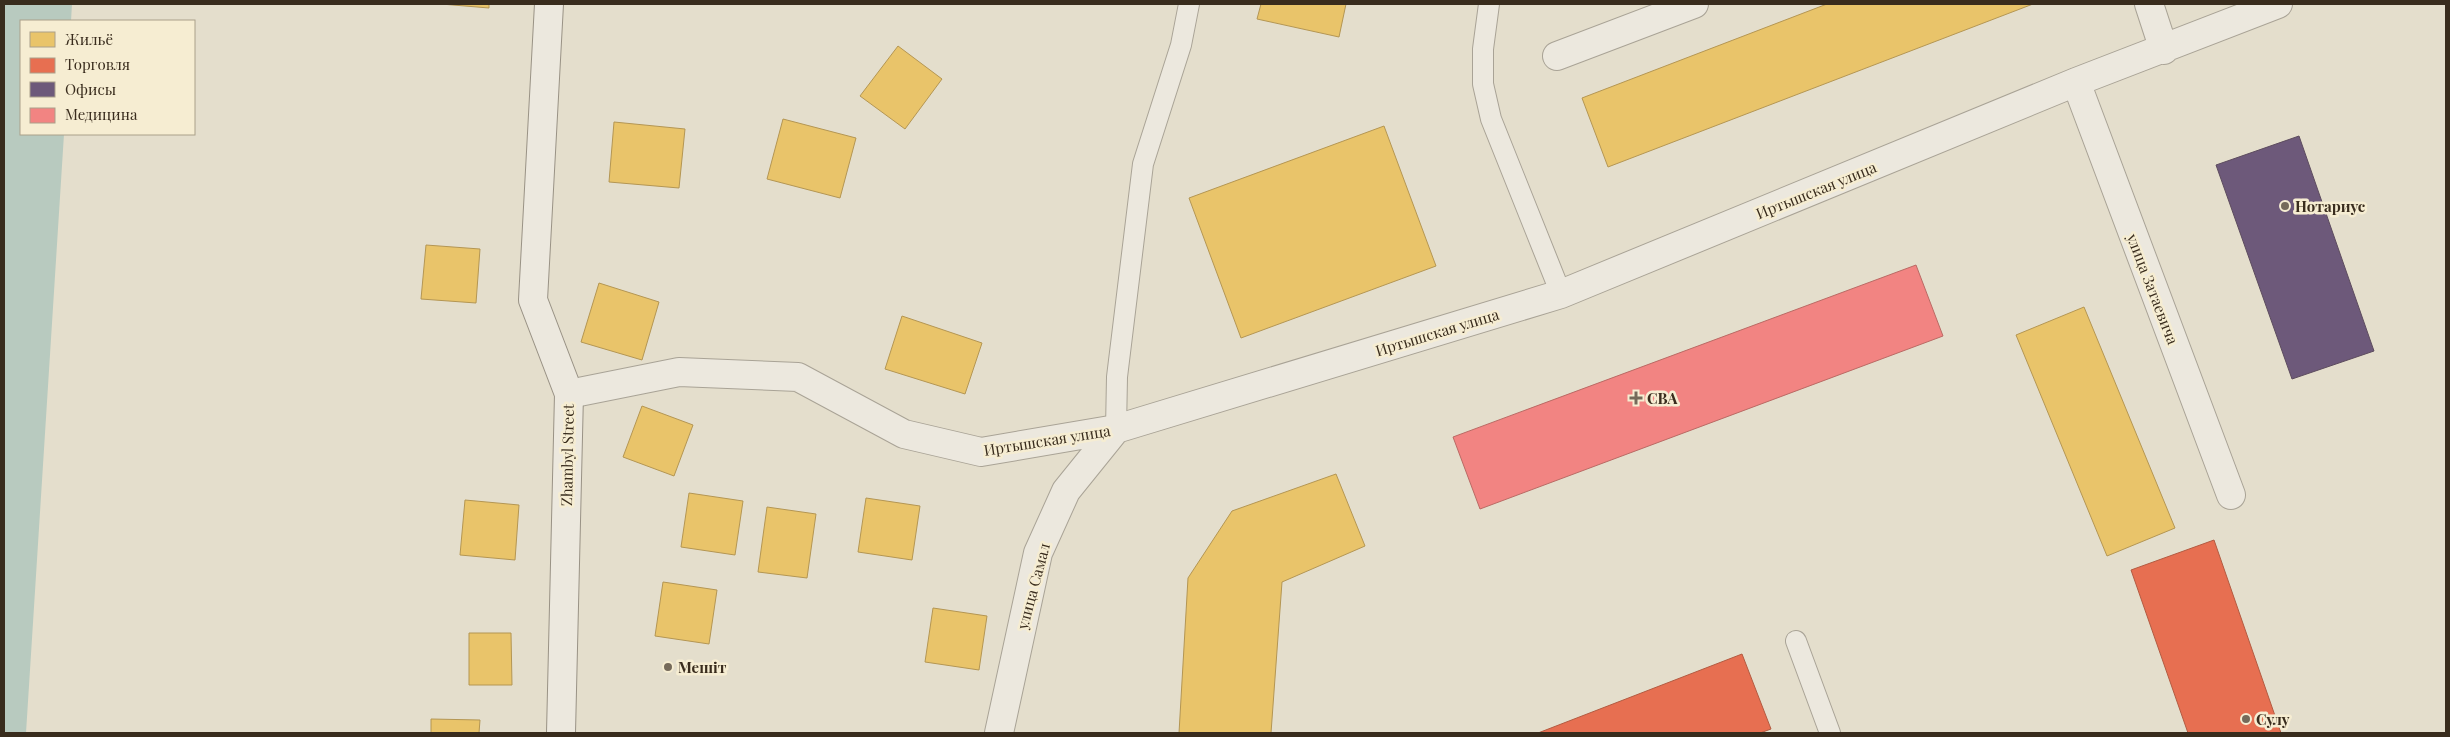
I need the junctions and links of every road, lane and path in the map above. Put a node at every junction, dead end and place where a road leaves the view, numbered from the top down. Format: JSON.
{"nodes":[{"id":1,"x":550,"y":4,"type":"edge"},
{"id":2,"x":1189,"y":4,"type":"edge"},
{"id":3,"x":1489,"y":4,"type":"edge"},
{"id":4,"x":1694,"y":4,"type":"edge"},
{"id":5,"x":2149,"y":4,"type":"edge"},
{"id":6,"x":2278,"y":4,"type":"edge"},
{"id":7,"x":2164,"y":50,"type":"junction"},
{"id":8,"x":1557,"y":56,"type":"dead end"},
{"id":9,"x":2076,"y":82,"type":"junction"},
{"id":10,"x":1561,"y":294,"type":"junction"},
{"id":11,"x":569,"y":394,"type":"junction"},
{"id":12,"x":1116,"y":429,"type":"junction"},
{"id":13,"x":2231,"y":495,"type":"dead end"},
{"id":14,"x":1796,"y":641,"type":"dead end"},
{"id":15,"x":562,"y":733,"type":"edge"},
{"id":16,"x":999,"y":733,"type":"edge"},
{"id":17,"x":1830,"y":733,"type":"edge"}],
"edges":[{"from":1,"to":11,"type":"street","name":"Zhambyl Street"},
{"from":2,"to":12,"type":"lane"},
{"from":3,"to":10,"type":"lane"},
{"from":4,"to":8,"type":"street"},
{"from":5,"to":7,"type":"street"},
{"from":6,"to":7,"type":"street","name":"Иртышская улица"},
{"from":7,"to":9,"type":"street","name":"Иртышская улица"},
{"from":9,"to":10,"type":"street","name":"Иртышская улица"},
{"from":9,"to":13,"type":"street","name":"улица Затаевича"},
{"from":10,"to":12,"type":"street","name":"Иртышская улица"},
{"from":11,"to":12,"type":"street","name":"Иртышская улица"},
{"from":11,"to":15,"type":"street","name":"Zhambyl Street"},
{"from":12,"to":16,"type":"street","name":"улица Самал"},
{"from":14,"to":17,"type":"lane"}]}
